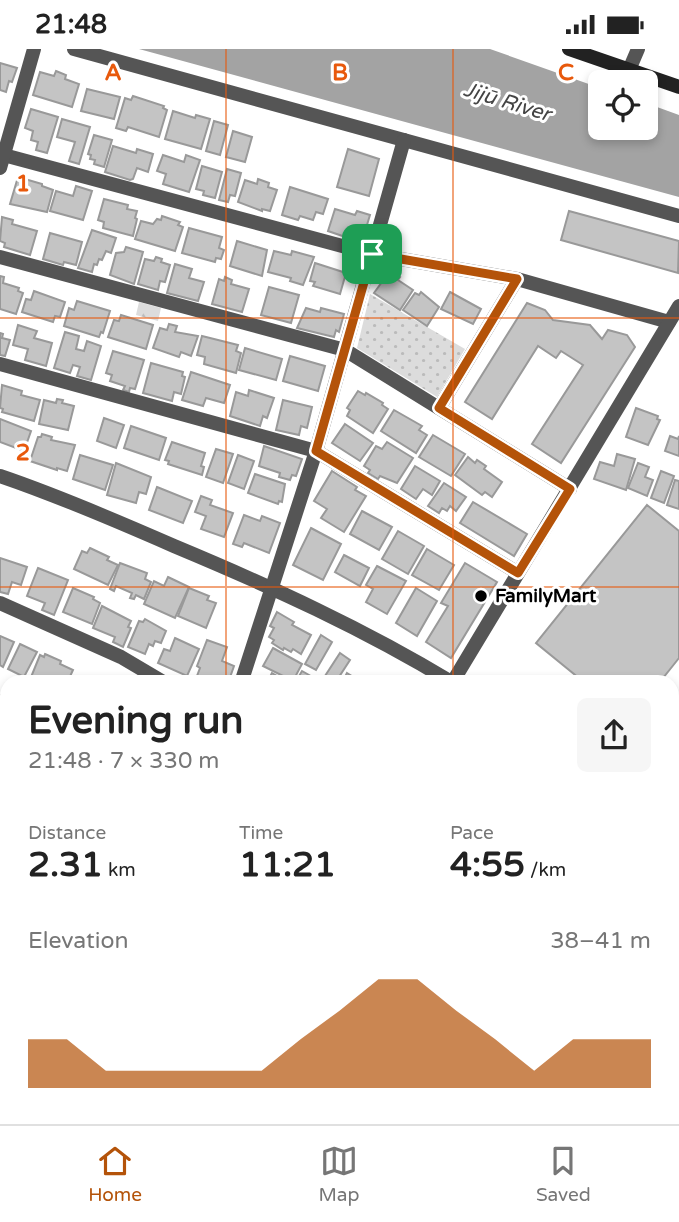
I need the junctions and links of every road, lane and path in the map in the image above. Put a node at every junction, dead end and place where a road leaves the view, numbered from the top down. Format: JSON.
{"nodes":[{"id":1,"x":34,"y":49,"type":"edge"},
{"id":2,"x":74,"y":49,"type":"edge"},
{"id":3,"x":569,"y":49,"type":"edge"},
{"id":4,"x":638,"y":49,"type":"edge"},
{"id":5,"x":629,"y":70,"type":"joint"},
{"id":6,"x":658,"y":80,"type":"edge"},
{"id":7,"x":679,"y":87,"type":"edge"},
{"id":8,"x":404,"y":140,"type":"junction"},
{"id":9,"x":1,"y":159,"type":"edge"},
{"id":10,"x":679,"y":216,"type":"edge"},
{"id":11,"x":372,"y":254,"type":"junction"},
{"id":12,"x":0,"y":257,"type":"edge"},
{"id":13,"x":517,"y":279,"type":"junction"},
{"id":14,"x":679,"y":306,"type":"edge"},
{"id":15,"x":669,"y":322,"type":"junction"},
{"id":16,"x":345,"y":350,"type":"junction"},
{"id":17,"x":0,"y":364,"type":"edge"},
{"id":18,"x":439,"y":408,"type":"junction"},
{"id":19,"x":316,"y":451,"type":"junction"},
{"id":20,"x":0,"y":476,"type":"edge"},
{"id":21,"x":570,"y":489,"type":"junction"},
{"id":22,"x":518,"y":573,"type":"junction"},
{"id":23,"x":273,"y":587,"type":"junction"},
{"id":24,"x":0,"y":603,"type":"edge"},
{"id":25,"x":151,"y":675,"type":"edge"},
{"id":26,"x":244,"y":675,"type":"edge"},
{"id":27,"x":440,"y":675,"type":"edge"},
{"id":28,"x":457,"y":675,"type":"edge"}],
"edges":[{"from":1,"to":9,"type":"street"},
{"from":2,"to":8,"type":"street"},
{"from":3,"to":5,"type":"street"},
{"from":4,"to":5,"type":"street"},
{"from":6,"to":7,"type":"street"},
{"from":8,"to":10,"type":"street"},
{"from":8,"to":11,"type":"street"},
{"from":9,"to":11,"type":"street"},
{"from":11,"to":13,"type":"street"},
{"from":11,"to":16,"type":"street"},
{"from":12,"to":16,"type":"street"},
{"from":13,"to":15,"type":"street"},
{"from":13,"to":18,"type":"street"},
{"from":14,"to":15,"type":"street"},
{"from":15,"to":21,"type":"street"},
{"from":16,"to":18,"type":"street"},
{"from":16,"to":19,"type":"street"},
{"from":17,"to":19,"type":"street"},
{"from":18,"to":21,"type":"street"},
{"from":19,"to":22,"type":"street"},
{"from":19,"to":23,"type":"street"},
{"from":20,"to":23,"type":"street"},
{"from":21,"to":22,"type":"street"},
{"from":22,"to":28,"type":"street"},
{"from":23,"to":26,"type":"street"},
{"from":23,"to":27,"type":"street"},
{"from":24,"to":25,"type":"street"}]}
